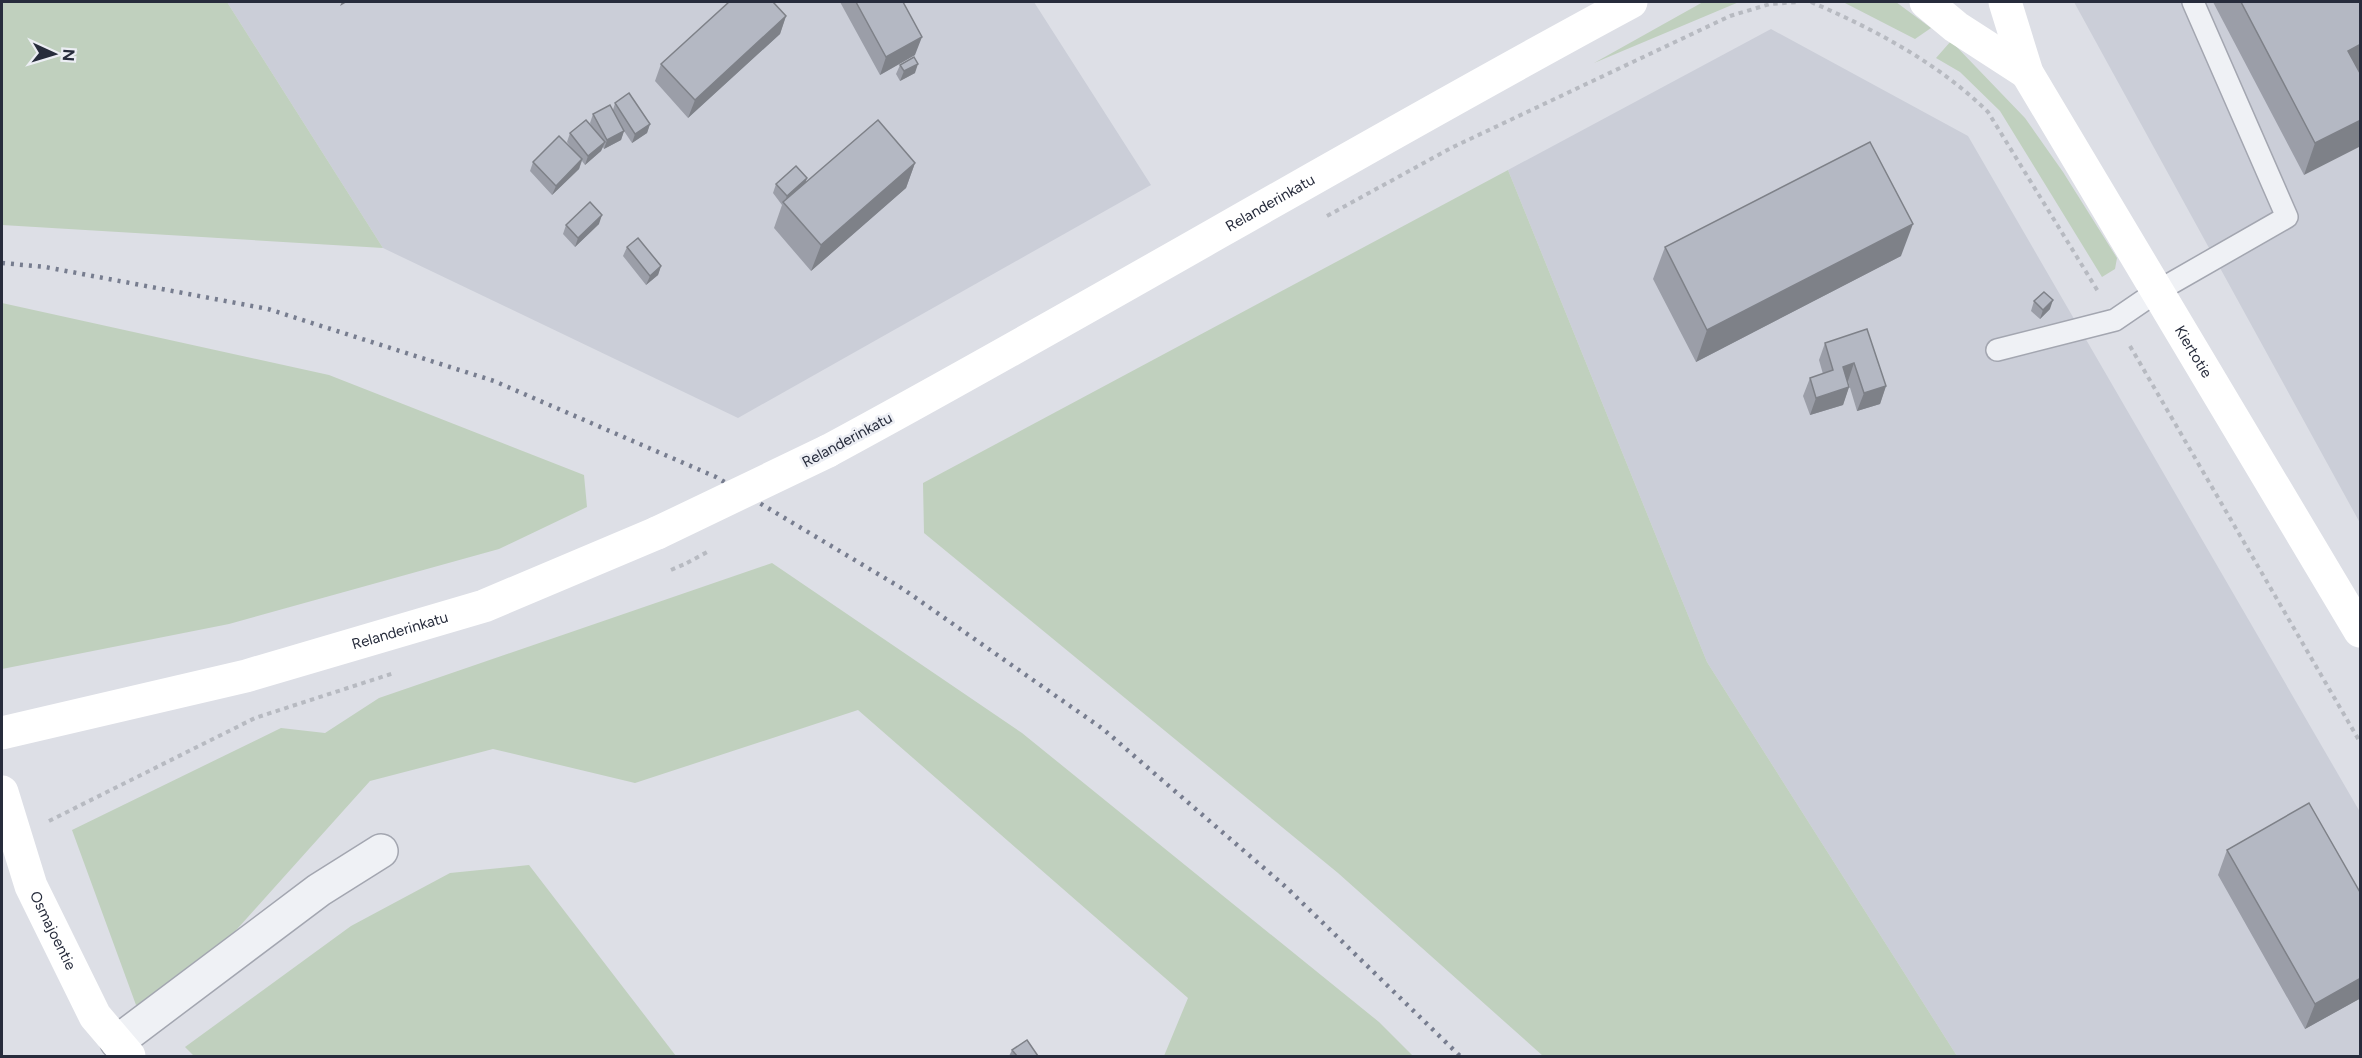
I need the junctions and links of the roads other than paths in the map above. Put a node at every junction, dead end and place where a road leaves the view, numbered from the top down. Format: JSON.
{"nodes":[{"id":1,"x":1630,"y":2,"type":"edge"},
{"id":2,"x":1926,"y":2,"type":"edge"},
{"id":3,"x":2006,"y":2,"type":"edge"},
{"id":4,"x":2193,"y":2,"type":"edge"},
{"id":5,"x":2027,"y":73,"type":"junction"},
{"id":6,"x":2156,"y":292,"type":"junction"},
{"id":7,"x":1997,"y":350,"type":"dead end"},
{"id":8,"x":2361,"y":632,"type":"edge"},
{"id":9,"x":2,"y":733,"type":"edge"},
{"id":10,"x":2,"y":792,"type":"edge"},
{"id":11,"x":381,"y":851,"type":"dead end"},
{"id":12,"x":123,"y":1049,"type":"edge"}],
"edges":[{"from":1,"to":9,"type":"main road","name":"Relanderinkatu","bridge":true},
{"from":2,"to":5,"type":"main road","name":"Kiertotie"},
{"from":3,"to":5,"type":"main road","name":"Kiertotie"},
{"from":4,"to":6,"type":"lane"},
{"from":5,"to":6,"type":"main road","name":"Kiertotie"},
{"from":6,"to":7,"type":"lane"},
{"from":6,"to":8,"type":"main road","name":"Kiertotie"},
{"from":10,"to":12,"type":"main road","name":"Osmajoentie"},
{"from":11,"to":12,"type":"street"}]}
